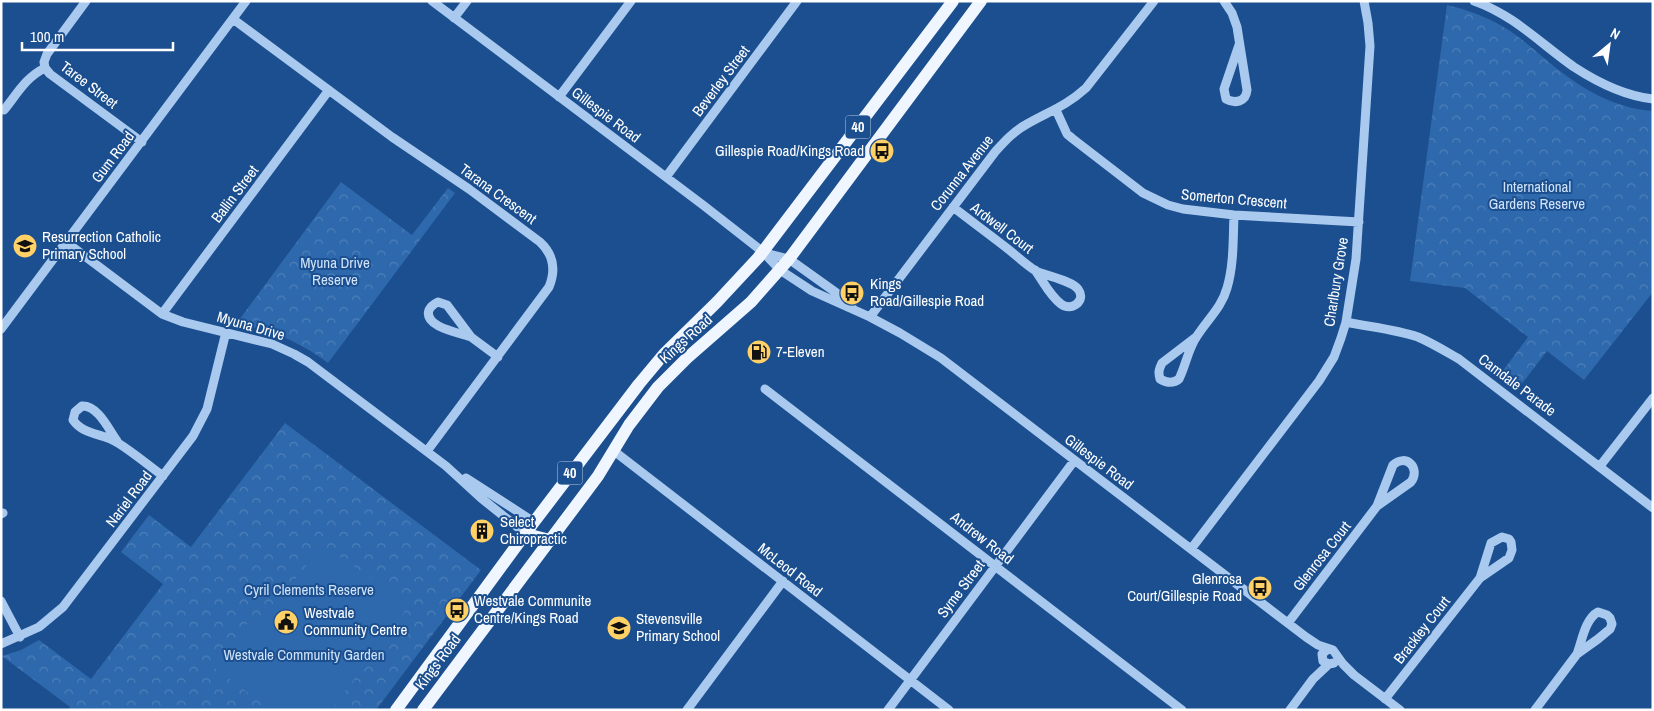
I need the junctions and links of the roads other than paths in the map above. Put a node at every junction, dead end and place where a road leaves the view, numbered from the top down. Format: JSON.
{"nodes":[{"id":1,"x":86,"y":1,"type":"edge"},
{"id":2,"x":246,"y":1,"type":"edge"},
{"id":3,"x":432,"y":1,"type":"edge"},
{"id":4,"x":467,"y":1,"type":"edge"},
{"id":5,"x":631,"y":1,"type":"edge"},
{"id":6,"x":797,"y":1,"type":"edge"},
{"id":7,"x":953,"y":1,"type":"edge"},
{"id":8,"x":981,"y":1,"type":"edge"},
{"id":9,"x":1154,"y":1,"type":"edge"},
{"id":10,"x":1224,"y":1,"type":"edge"},
{"id":11,"x":1364,"y":1,"type":"edge"},
{"id":12,"x":1474,"y":1,"type":"edge"},
{"id":13,"x":1486,"y":3,"type":"edge"},
{"id":14,"x":454,"y":18,"type":"junction"},
{"id":15,"x":233,"y":19,"type":"junction"},
{"id":16,"x":1239,"y":45,"type":"junction"},
{"id":17,"x":45,"y":68,"type":"junction"},
{"id":18,"x":330,"y":90,"type":"junction"},
{"id":19,"x":559,"y":97,"type":"junction"},
{"id":20,"x":1653,"y":99,"type":"edge"},
{"id":21,"x":4,"y":110,"type":"dead end"},
{"id":22,"x":1056,"y":110,"type":"junction"},
{"id":23,"x":142,"y":142,"type":"junction"},
{"id":24,"x":666,"y":177,"type":"junction"},
{"id":25,"x":953,"y":207,"type":"junction"},
{"id":26,"x":1234,"y":215,"type":"junction"},
{"id":27,"x":1359,"y":222,"type":"junction"},
{"id":28,"x":66,"y":242,"type":"junction"},
{"id":29,"x":763,"y":252,"type":"junction"},
{"id":30,"x":789,"y":259,"type":"junction"},
{"id":31,"x":780,"y":270,"type":"junction"},
{"id":32,"x":1035,"y":270,"type":"junction"},
{"id":33,"x":162,"y":314,"type":"junction"},
{"id":34,"x":870,"y":317,"type":"junction"},
{"id":35,"x":1346,"y":322,"type":"junction"},
{"id":36,"x":1,"y":329,"type":"edge"},
{"id":37,"x":226,"y":332,"type":"junction"},
{"id":38,"x":471,"y":337,"type":"junction"},
{"id":39,"x":1196,"y":338,"type":"junction"},
{"id":40,"x":498,"y":357,"type":"junction"},
{"id":41,"x":765,"y":389,"type":"dead end"},
{"id":42,"x":1653,"y":398,"type":"edge"},
{"id":43,"x":117,"y":441,"type":"junction"},
{"id":44,"x":427,"y":451,"type":"junction"},
{"id":45,"x":614,"y":451,"type":"junction"},
{"id":46,"x":1074,"y":461,"type":"junction"},
{"id":47,"x":446,"y":466,"type":"junction"},
{"id":48,"x":1600,"y":466,"type":"junction"},
{"id":49,"x":163,"y":476,"type":"junction"},
{"id":50,"x":1377,"y":506,"type":"junction"},
{"id":51,"x":1653,"y":508,"type":"edge"},
{"id":52,"x":534,"y":522,"type":"junction"},
{"id":53,"x":526,"y":534,"type":"junction"},
{"id":54,"x":550,"y":540,"type":"junction"},
{"id":55,"x":1191,"y":549,"type":"junction"},
{"id":56,"x":996,"y":566,"type":"junction"},
{"id":57,"x":1480,"y":578,"type":"junction"},
{"id":58,"x":783,"y":581,"type":"junction"},
{"id":59,"x":1,"y":601,"type":"edge"},
{"id":60,"x":1288,"y":623,"type":"junction"},
{"id":61,"x":20,"y":637,"type":"junction"},
{"id":62,"x":1,"y":644,"type":"edge"},
{"id":63,"x":1577,"y":654,"type":"junction"},
{"id":64,"x":1328,"y":658,"type":"junction"},
{"id":65,"x":911,"y":680,"type":"junction"},
{"id":66,"x":1385,"y":698,"type":"junction"},
{"id":67,"x":396,"y":710,"type":"edge"},
{"id":68,"x":423,"y":710,"type":"edge"},
{"id":69,"x":687,"y":710,"type":"edge"},
{"id":70,"x":888,"y":710,"type":"edge"},
{"id":71,"x":949,"y":710,"type":"edge"},
{"id":72,"x":1182,"y":710,"type":"edge"},
{"id":73,"x":1290,"y":710,"type":"edge"},
{"id":74,"x":1400,"y":710,"type":"edge"},
{"id":75,"x":1534,"y":710,"type":"edge"}],
"edges":[{"from":1,"to":17,"type":"street"},
{"from":2,"to":15,"type":"street","name":"Gum Road"},
{"from":3,"to":14,"type":"street","name":"Gillespie Road"},
{"from":4,"to":14,"type":"street"},
{"from":5,"to":19,"type":"street"},
{"from":6,"to":24,"type":"street","name":"Beverley Street"},
{"from":7,"to":29,"type":"main road","name":"Kings Road","number":"40"},
{"from":8,"to":30,"type":"main road","name":"Kings Road","number":"40"},
{"from":9,"to":22,"type":"street","name":"Corunna Avenue"},
{"from":10,"to":16,"type":"street"},
{"from":11,"to":27,"type":"street","name":"Charlbury Grove"},
{"from":12,"to":13,"type":"street"},
{"from":13,"to":20,"type":"street"},
{"from":14,"to":19,"type":"street","name":"Gillespie Road"},
{"from":15,"to":18,"type":"street","name":"Tarana Crescent"},
{"from":15,"to":23,"type":"street","name":"Gum Road"},
{"from":16,"to":16,"type":"street"},
{"from":17,"to":21,"type":"street"},
{"from":17,"to":23,"type":"street","name":"Taree Street"},
{"from":18,"to":33,"type":"street","name":"Ballin Street"},
{"from":18,"to":40,"type":"street","name":"Tarana Crescent"},
{"from":19,"to":24,"type":"street","name":"Gillespie Road"},
{"from":22,"to":25,"type":"street","name":"Corunna Avenue"},
{"from":22,"to":26,"type":"street","name":"Somerton Crescent"},
{"from":23,"to":28,"type":"street","name":"Gum Road"},
{"from":24,"to":29,"type":"street","name":"Gillespie Road"},
{"from":25,"to":32,"type":"street","name":"Ardwell Court"},
{"from":25,"to":34,"type":"street","name":"Corunna Avenue"},
{"from":26,"to":27,"type":"street","name":"Somerton Crescent"},
{"from":26,"to":39,"type":"street"},
{"from":27,"to":35,"type":"street","name":"Charlbury Grove"},
{"from":28,"to":33,"type":"street","name":"Myuna Drive"},
{"from":28,"to":36,"type":"street","name":"Gum Road"},
{"from":29,"to":30,"type":"street","name":"Gillespie Road"},
{"from":29,"to":31,"type":"street","name":"Gillespie Road"},
{"from":29,"to":52,"type":"main road","name":"Kings Road","number":"40"},
{"from":30,"to":31,"type":"main road","name":"Kings Road","number":"40"},
{"from":30,"to":34,"type":"street","name":"Gillespie Road"},
{"from":31,"to":34,"type":"street","name":"Gillespie Road"},
{"from":31,"to":45,"type":"main road","name":"Kings Road","number":"40"},
{"from":32,"to":32,"type":"street","name":"Ardwell Court"},
{"from":33,"to":37,"type":"street","name":"Myuna Drive"},
{"from":34,"to":46,"type":"street","name":"Gillespie Road"},
{"from":35,"to":48,"type":"street","name":"Camdale Parade"},
{"from":35,"to":55,"type":"street","name":"Charlbury Grove"},
{"from":37,"to":44,"type":"street","name":"Myuna Drive"},
{"from":37,"to":49,"type":"street","name":"Nariel Road"},
{"from":38,"to":38,"type":"street"},
{"from":38,"to":40,"type":"street"},
{"from":39,"to":39,"type":"street"},
{"from":40,"to":44,"type":"street","name":"Tarana Crescent"},
{"from":41,"to":56,"type":"street","name":"Andrew Road"},
{"from":42,"to":48,"type":"street"},
{"from":43,"to":43,"type":"street"},
{"from":43,"to":49,"type":"street"},
{"from":44,"to":47,"type":"street","name":"Myuna Drive"},
{"from":45,"to":54,"type":"main road","name":"Kings Road","number":"40"},
{"from":45,"to":58,"type":"street","name":"McLeod Road"},
{"from":46,"to":55,"type":"street","name":"Gillespie Road"},
{"from":46,"to":56,"type":"street","name":"Syme Street"},
{"from":47,"to":52,"type":"street","name":"Myuna Drive"},
{"from":47,"to":53,"type":"street","name":"Myuna Drive"},
{"from":48,"to":51,"type":"street","name":"Camdale Parade"},
{"from":49,"to":61,"type":"street","name":"Nariel Road"},
{"from":50,"to":50,"type":"street","name":"Glenrosa Court"},
{"from":50,"to":60,"type":"street","name":"Glenrosa Court"},
{"from":52,"to":53,"type":"main road","name":"Kings Road","number":"40"},
{"from":52,"to":54,"type":"main road"},
{"from":53,"to":54,"type":"main road"},
{"from":53,"to":67,"type":"main road","name":"Kings Road","number":"40"},
{"from":54,"to":68,"type":"main road","name":"Kings Road","number":"40"},
{"from":55,"to":60,"type":"street","name":"Gillespie Road"},
{"from":56,"to":65,"type":"street","name":"Syme Street"},
{"from":56,"to":72,"type":"street","name":"Andrew Road"},
{"from":57,"to":57,"type":"street","name":"Brackley Court"},
{"from":57,"to":66,"type":"street","name":"Brackley Court"},
{"from":58,"to":65,"type":"street","name":"McLeod Road"},
{"from":58,"to":69,"type":"street"},
{"from":59,"to":61,"type":"street"},
{"from":60,"to":64,"type":"street","name":"Gillespie Road"},
{"from":61,"to":62,"type":"street","name":"Nariel Road"},
{"from":63,"to":63,"type":"street"},
{"from":63,"to":75,"type":"street"},
{"from":64,"to":66,"type":"street","name":"Gillespie Road"},
{"from":64,"to":73,"type":"street"},
{"from":65,"to":70,"type":"street","name":"Syme Street"},
{"from":65,"to":71,"type":"street","name":"McLeod Road"},
{"from":66,"to":74,"type":"street","name":"Gillespie Road"}]}
